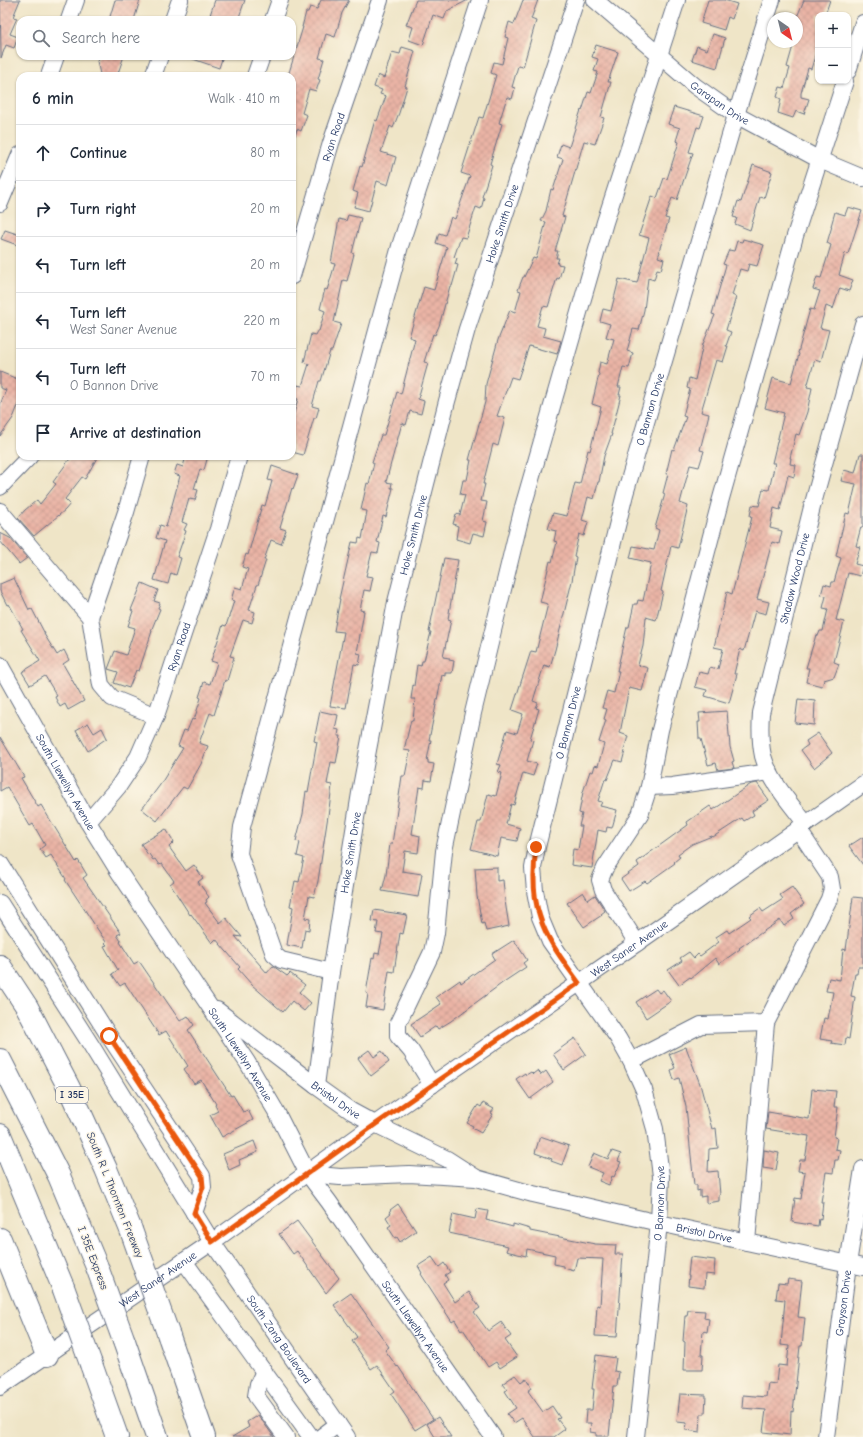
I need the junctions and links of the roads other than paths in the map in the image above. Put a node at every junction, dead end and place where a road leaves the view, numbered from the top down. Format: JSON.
{"nodes":[{"id":1,"x":76,"y":0,"type":"edge"},
{"id":2,"x":180,"y":0,"type":"edge"},
{"id":3,"x":280,"y":0,"type":"edge"},
{"id":4,"x":380,"y":0,"type":"edge"},
{"id":5,"x":480,"y":0,"type":"edge"},
{"id":6,"x":576,"y":0,"type":"edge"},
{"id":7,"x":594,"y":0,"type":"edge"},
{"id":8,"x":677,"y":0,"type":"edge"},
{"id":9,"x":772,"y":0,"type":"edge"},
{"id":10,"x":70,"y":16,"type":"edge"},
{"id":11,"x":174,"y":16,"type":"edge"},
{"id":12,"x":274,"y":16,"type":"edge"},
{"id":13,"x":863,"y":23,"type":"edge"},
{"id":14,"x":659,"y":56,"type":"junction"},
{"id":15,"x":55,"y":60,"type":"edge"},
{"id":16,"x":159,"y":60,"type":"edge"},
{"id":17,"x":261,"y":60,"type":"edge"},
{"id":18,"x":851,"y":61,"type":"edge"},
{"id":19,"x":50,"y":72,"type":"edge"},
{"id":20,"x":154,"y":72,"type":"edge"},
{"id":21,"x":256,"y":72,"type":"edge"},
{"id":22,"x":844,"y":84,"type":"edge"},
{"id":23,"x":736,"y":115,"type":"junction"},
{"id":24,"x":820,"y":160,"type":"junction"},
{"id":25,"x":16,"y":165,"type":"edge"},
{"id":26,"x":863,"y":178,"type":"edge"},
{"id":27,"x":0,"y":203,"type":"edge"},
{"id":28,"x":296,"y":262,"type":"edge"},
{"id":29,"x":863,"y":324,"type":"edge"},
{"id":30,"x":26,"y":460,"type":"edge"},
{"id":31,"x":141,"y":460,"type":"edge"},
{"id":32,"x":238,"y":460,"type":"edge"},
{"id":33,"x":1,"y":483,"type":"edge"},
{"id":34,"x":0,"y":511,"type":"edge"},
{"id":35,"x":90,"y":617,"type":"junction"},
{"id":36,"x":0,"y":665,"type":"edge"},
{"id":37,"x":156,"y":716,"type":"junction"},
{"id":38,"x":770,"y":772,"type":"junction"},
{"id":39,"x":863,"y":784,"type":"edge"},
{"id":40,"x":650,"y":787,"type":"junction"},
{"id":41,"x":88,"y":822,"type":"junction"},
{"id":42,"x":802,"y":827,"type":"junction"},
{"id":43,"x":0,"y":863,"type":"edge"},
{"id":44,"x":0,"y":903,"type":"edge"},
{"id":45,"x":637,"y":943,"type":"junction"},
{"id":46,"x":0,"y":966,"type":"edge"},
{"id":47,"x":331,"y":972,"type":"junction"},
{"id":48,"x":579,"y":983,"type":"junction"},
{"id":49,"x":207,"y":1002,"type":"junction"},
{"id":50,"x":766,"y":1023,"type":"junction"},
{"id":51,"x":0,"y":1060,"type":"edge"},
{"id":52,"x":631,"y":1060,"type":"junction"},
{"id":53,"x":0,"y":1064,"type":"edge"},
{"id":54,"x":13,"y":1085,"type":"junction"},
{"id":55,"x":432,"y":1085,"type":"junction"},
{"id":56,"x":316,"y":1086,"type":"junction"},
{"id":57,"x":376,"y":1124,"type":"junction"},
{"id":58,"x":0,"y":1135,"type":"edge"},
{"id":59,"x":863,"y":1169,"type":"edge"},
{"id":60,"x":308,"y":1174,"type":"junction"},
{"id":61,"x":476,"y":1178,"type":"junction"},
{"id":62,"x":194,"y":1213,"type":"junction"},
{"id":63,"x":659,"y":1223,"type":"junction"},
{"id":64,"x":0,"y":1239,"type":"edge"},
{"id":65,"x":212,"y":1242,"type":"junction"},
{"id":66,"x":747,"y":1242,"type":"junction"},
{"id":67,"x":184,"y":1261,"type":"junction"},
{"id":68,"x":856,"y":1265,"type":"edge"},
{"id":69,"x":46,"y":1355,"type":"junction"},
{"id":70,"x":264,"y":1371,"type":"junction"},
{"id":71,"x":0,"y":1387,"type":"edge"},
{"id":72,"x":342,"y":1431,"type":"edge"},
{"id":73,"x":117,"y":1437,"type":"edge"},
{"id":74,"x":157,"y":1437,"type":"edge"},
{"id":75,"x":204,"y":1437,"type":"edge"},
{"id":76,"x":286,"y":1437,"type":"edge"},
{"id":77,"x":311,"y":1437,"type":"edge"},
{"id":78,"x":321,"y":1437,"type":"edge"},
{"id":79,"x":493,"y":1437,"type":"edge"},
{"id":80,"x":636,"y":1437,"type":"edge"},
{"id":81,"x":826,"y":1437,"type":"edge"}],
"edges":[{"from":1,"to":10,"type":"street"},
{"from":2,"to":11,"type":"street"},
{"from":3,"to":12,"type":"street"},
{"from":4,"to":28,"type":"street","name":"Ryan Road"},
{"from":5,"to":47,"type":"street"},
{"from":6,"to":47,"type":"street","name":"Hoke Smith Drive"},
{"from":7,"to":14,"type":"street","name":"Garapan Drive"},
{"from":8,"to":14,"type":"street"},
{"from":9,"to":23,"type":"street","name":"O Bannon Drive"},
{"from":13,"to":18,"type":"street"},
{"from":14,"to":23,"type":"street","name":"Garapan Drive"},
{"from":14,"to":55,"type":"street"},
{"from":15,"to":19,"type":"street"},
{"from":16,"to":20,"type":"street"},
{"from":17,"to":21,"type":"street"},
{"from":22,"to":24,"type":"street"},
{"from":23,"to":24,"type":"street","name":"Garapan Drive"},
{"from":23,"to":48,"type":"street","name":"O Bannon Drive"},
{"from":24,"to":26,"type":"street","name":"Garapan Drive"},
{"from":24,"to":40,"type":"street"},
{"from":25,"to":27,"type":"street"},
{"from":29,"to":38,"type":"street","name":"Shadow Wood Drive"},
{"from":30,"to":33,"type":"street"},
{"from":31,"to":35,"type":"street"},
{"from":32,"to":37,"type":"street","name":"Ryan Road"},
{"from":34,"to":35,"type":"street"},
{"from":35,"to":37,"type":"street"},
{"from":36,"to":41,"type":"street","name":"South Llewellyn Avenue"},
{"from":37,"to":41,"type":"street","name":"Ryan Road"},
{"from":38,"to":40,"type":"street"},
{"from":38,"to":42,"type":"street","name":"Shadow Wood Drive"},
{"from":39,"to":42,"type":"street","name":"West Saner Avenue"},
{"from":40,"to":45,"type":"street"},
{"from":41,"to":49,"type":"street","name":"South Llewellyn Avenue"},
{"from":42,"to":45,"type":"street","name":"West Saner Avenue"},
{"from":42,"to":50,"type":"street","name":"Shadow Wood Drive"},
{"from":43,"to":62,"type":"street"},
{"from":44,"to":62,"type":"street"},
{"from":45,"to":48,"type":"street","name":"West Saner Avenue"},
{"from":46,"to":75,"type":"highway","name":"South R L Thornton Freeway","number":"I 35E","bridge":true},
{"from":47,"to":56,"type":"street","name":"Hoke Smith Drive"},
{"from":48,"to":52,"type":"street","name":"O Bannon Drive"},
{"from":48,"to":55,"type":"street","name":"West Saner Avenue"},
{"from":49,"to":56,"type":"street","name":"Bristol Drive"},
{"from":49,"to":60,"type":"street","name":"South Llewellyn Avenue"},
{"from":50,"to":52,"type":"street"},
{"from":50,"to":66,"type":"street"},
{"from":51,"to":54,"type":"highway","name":"I 35E Express"},
{"from":52,"to":63,"type":"street","name":"O Bannon Drive"},
{"from":53,"to":54,"type":"highway","name":"I 35E Express"},
{"from":54,"to":74,"type":"highway","name":"I 35E Express","bridge":true},
{"from":55,"to":57,"type":"street","name":"West Saner Avenue"},
{"from":56,"to":57,"type":"street","name":"Bristol Drive"},
{"from":57,"to":60,"type":"street","name":"West Saner Avenue"},
{"from":57,"to":61,"type":"street","name":"Bristol Drive"},
{"from":58,"to":73,"type":"highway","bridge":true},
{"from":59,"to":68,"type":"street","name":"Grayson Drive"},
{"from":60,"to":61,"type":"street","name":"Bristol Drive"},
{"from":60,"to":65,"type":"street","name":"West Saner Avenue"},
{"from":60,"to":79,"type":"street","name":"South Llewellyn Avenue"},
{"from":61,"to":63,"type":"street","name":"Bristol Drive"},
{"from":62,"to":65,"type":"street"},
{"from":63,"to":66,"type":"street","name":"Bristol Drive"},
{"from":63,"to":80,"type":"street","name":"O Bannon Drive"},
{"from":64,"to":69,"type":"highway"},
{"from":65,"to":67,"type":"street","name":"West Saner Avenue"},
{"from":65,"to":72,"type":"street","name":"South Zang Boulevard"},
{"from":66,"to":68,"type":"street","name":"Bristol Drive"},
{"from":67,"to":69,"type":"street","name":"West Saner Avenue"},
{"from":67,"to":70,"type":"street"},
{"from":68,"to":81,"type":"street","name":"Grayson Drive"},
{"from":69,"to":71,"type":"street","name":"West Saner Avenue"},
{"from":70,"to":76,"type":"street"},
{"from":70,"to":77,"type":"street"},
{"from":72,"to":78,"type":"street"}]}
